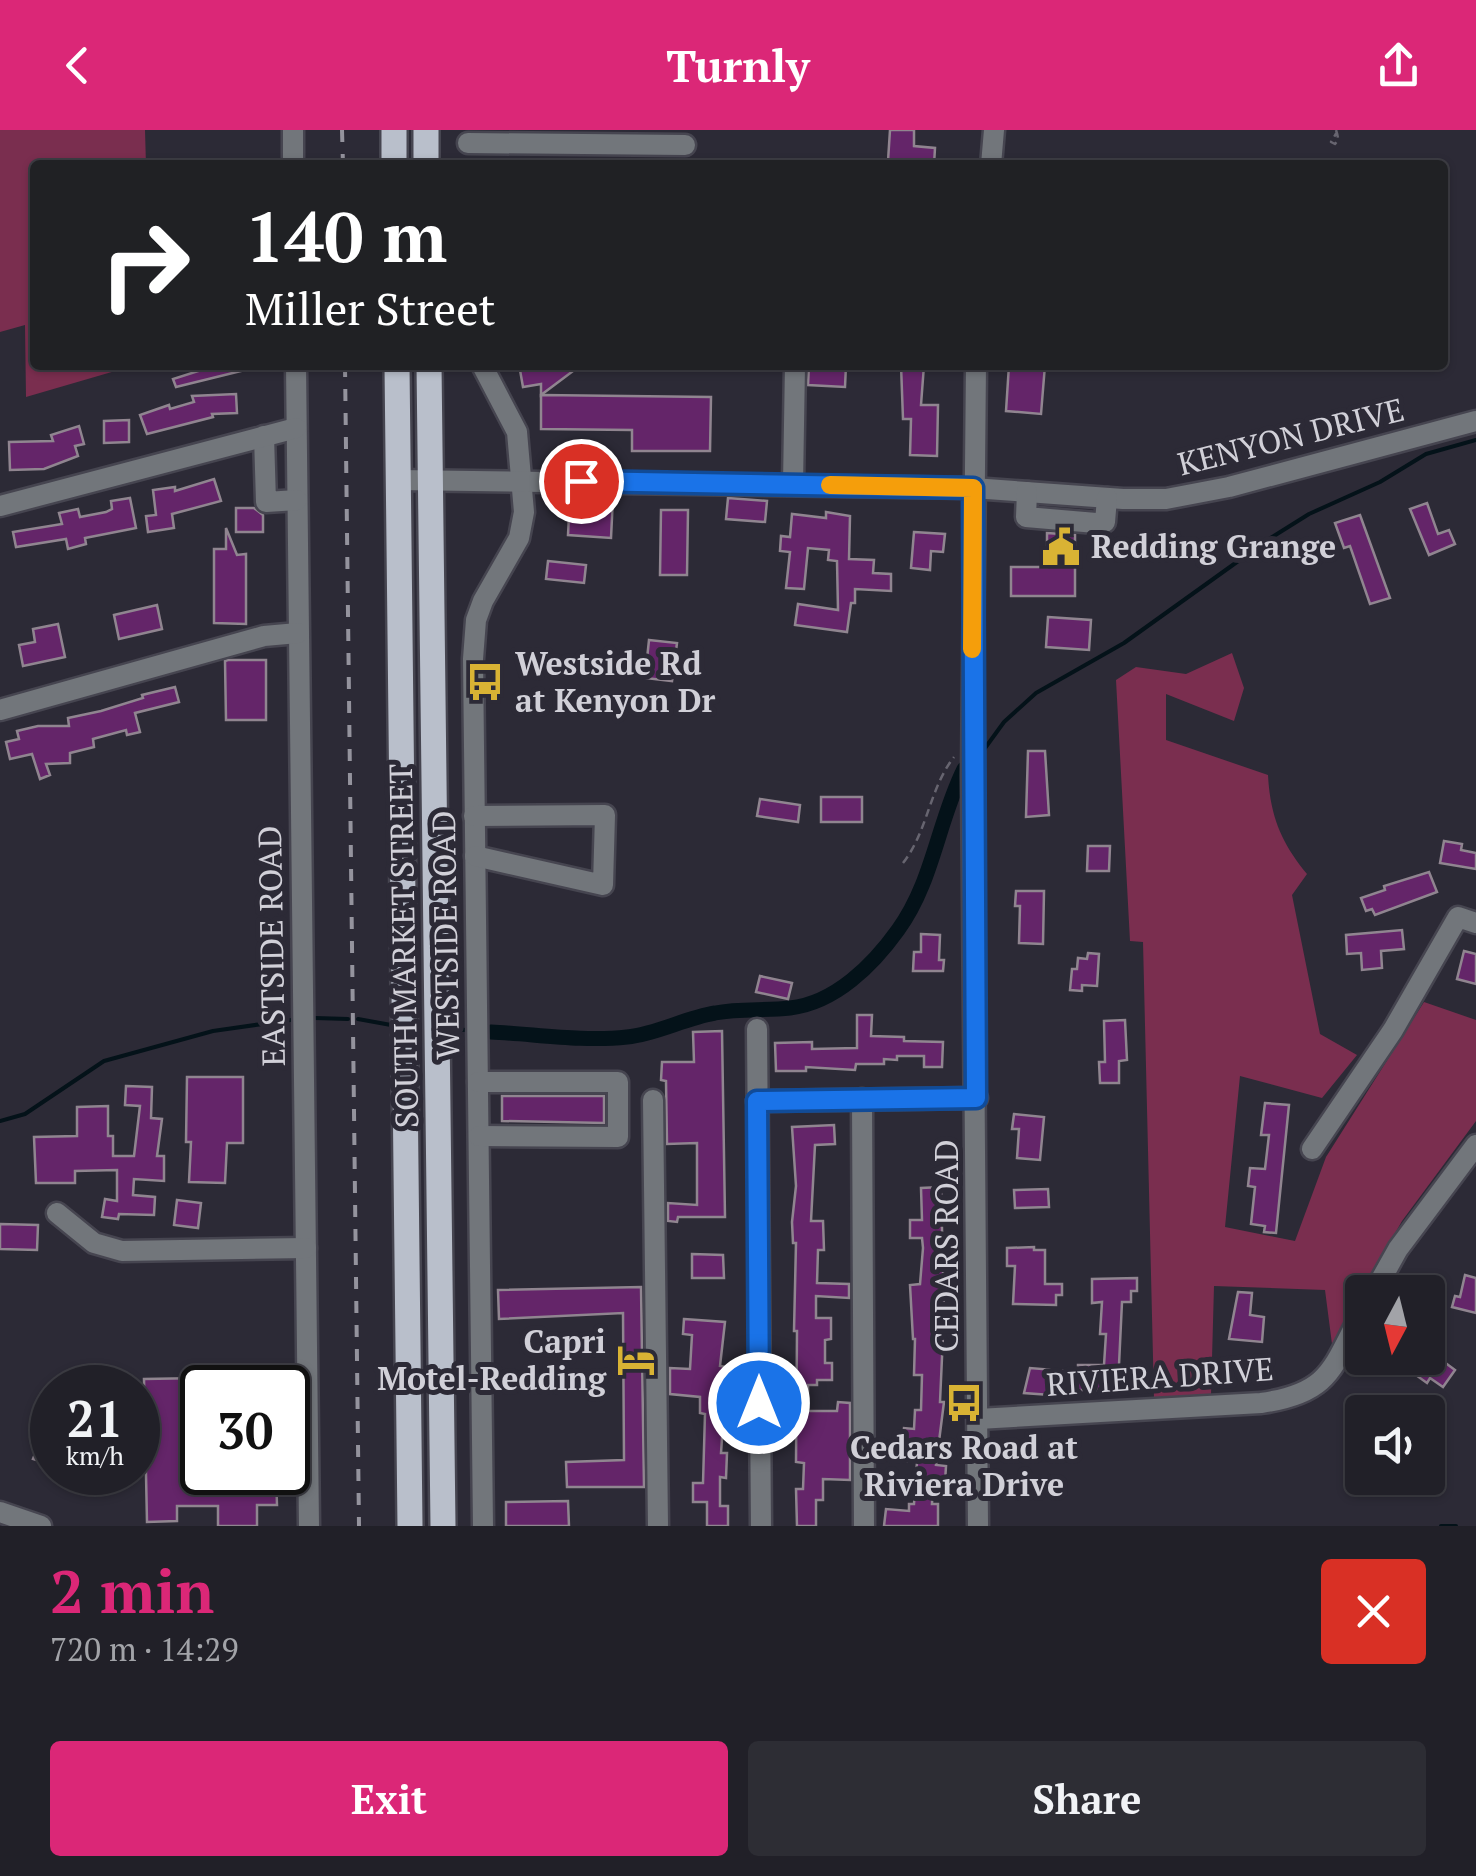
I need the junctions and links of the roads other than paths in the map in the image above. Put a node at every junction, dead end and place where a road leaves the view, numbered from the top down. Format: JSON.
{"nodes":[{"id":1,"x":293,"y":130,"type":"edge"},
{"id":2,"x":394,"y":130,"type":"edge"},
{"id":3,"x":426,"y":130,"type":"edge"},
{"id":4,"x":994,"y":130,"type":"edge"},
{"id":5,"x":468,"y":136,"type":"edge"},
{"id":6,"x":685,"y":146,"type":"dead end"},
{"id":7,"x":293,"y":160,"type":"edge"},
{"id":8,"x":394,"y":160,"type":"edge"},
{"id":9,"x":426,"y":160,"type":"edge"},
{"id":10,"x":991,"y":160,"type":"edge"},
{"id":11,"x":296,"y":370,"type":"edge"},
{"id":12,"x":397,"y":370,"type":"edge"},
{"id":13,"x":429,"y":370,"type":"edge"},
{"id":14,"x":485,"y":370,"type":"edge"},
{"id":15,"x":795,"y":370,"type":"edge"},
{"id":16,"x":976,"y":370,"type":"edge"},
{"id":17,"x":1476,"y":420,"type":"edge"},
{"id":18,"x":296,"y":428,"type":"junction"},
{"id":19,"x":264,"y":436,"type":"junction"},
{"id":20,"x":398,"y":480,"type":"junction"},
{"id":21,"x":522,"y":480,"type":"junction"},
{"id":22,"x":431,"y":481,"type":"junction"},
{"id":23,"x":793,"y":484,"type":"junction"},
{"id":24,"x":973,"y":488,"type":"junction"},
{"id":25,"x":297,"y":500,"type":"junction"},
{"id":26,"x":0,"y":506,"type":"edge"},
{"id":27,"x":298,"y":633,"type":"junction"},
{"id":28,"x":0,"y":710,"type":"edge"},
{"id":29,"x":474,"y":816,"type":"junction"},
{"id":30,"x":475,"y":856,"type":"junction"},
{"id":31,"x":1476,"y":923,"type":"edge"},
{"id":32,"x":757,"y":1029,"type":"dead end"},
{"id":33,"x":478,"y":1082,"type":"junction"},
{"id":34,"x":976,"y":1098,"type":"junction"},
{"id":35,"x":862,"y":1099,"type":"junction"},
{"id":36,"x":653,"y":1100,"type":"dead end"},
{"id":37,"x":757,"y":1101,"type":"junction"},
{"id":38,"x":478,"y":1136,"type":"junction"},
{"id":39,"x":1476,"y":1145,"type":"edge"},
{"id":40,"x":1312,"y":1149,"type":"dead end"},
{"id":41,"x":58,"y":1214,"type":"dead end"},
{"id":42,"x":306,"y":1248,"type":"junction"},
{"id":43,"x":1383,"y":1275,"type":"edge"},
{"id":44,"x":1345,"y":1343,"type":"edge"},
{"id":45,"x":978,"y":1419,"type":"junction"},
{"id":46,"x":0,"y":1512,"type":"edge"},
{"id":47,"x":41,"y":1526,"type":"edge"},
{"id":48,"x":309,"y":1526,"type":"edge"},
{"id":49,"x":410,"y":1526,"type":"edge"},
{"id":50,"x":443,"y":1526,"type":"edge"},
{"id":51,"x":483,"y":1526,"type":"edge"},
{"id":52,"x":658,"y":1526,"type":"edge"},
{"id":53,"x":761,"y":1526,"type":"edge"},
{"id":54,"x":864,"y":1526,"type":"edge"},
{"id":55,"x":978,"y":1526,"type":"edge"}],
"edges":[{"from":1,"to":7,"type":"street"},
{"from":2,"to":8,"type":"main road"},
{"from":3,"to":9,"type":"main road"},
{"from":4,"to":10,"type":"street"},
{"from":5,"to":6,"type":"street"},
{"from":11,"to":18,"type":"street","name":"EASTSIDE ROAD"},
{"from":12,"to":20,"type":"main road","name":"SOUTH MARKET STREET"},
{"from":13,"to":22,"type":"main road","name":"SOUTH MARKET STREET"},
{"from":14,"to":21,"type":"street","name":"WESTSIDE ROAD"},
{"from":15,"to":23,"type":"street"},
{"from":16,"to":24,"type":"street","name":"CEDARS ROAD"},
{"from":17,"to":24,"type":"street","name":"KENYON DRIVE"},
{"from":18,"to":19,"type":"street"},
{"from":18,"to":25,"type":"street","name":"EASTSIDE ROAD"},
{"from":19,"to":25,"type":"street"},
{"from":19,"to":26,"type":"street"},
{"from":20,"to":22,"type":"street","name":"KENYON DRIVE"},
{"from":20,"to":49,"type":"main road","name":"SOUTH MARKET STREET"},
{"from":21,"to":22,"type":"street","name":"KENYON DRIVE"},
{"from":21,"to":23,"type":"street","name":"KENYON DRIVE"},
{"from":21,"to":29,"type":"street","name":"WESTSIDE ROAD"},
{"from":22,"to":50,"type":"main road","name":"SOUTH MARKET STREET"},
{"from":23,"to":24,"type":"street","name":"KENYON DRIVE"},
{"from":24,"to":34,"type":"street","name":"CEDARS ROAD"},
{"from":25,"to":27,"type":"street","name":"EASTSIDE ROAD"},
{"from":27,"to":28,"type":"street"},
{"from":27,"to":42,"type":"street","name":"EASTSIDE ROAD"},
{"from":29,"to":30,"type":"street","name":"WESTSIDE ROAD"},
{"from":29,"to":30,"type":"street"},
{"from":30,"to":33,"type":"street","name":"WESTSIDE ROAD"},
{"from":31,"to":40,"type":"street"},
{"from":32,"to":37,"type":"street"},
{"from":33,"to":38,"type":"street","name":"WESTSIDE ROAD"},
{"from":33,"to":38,"type":"street"},
{"from":34,"to":35,"type":"street"},
{"from":34,"to":45,"type":"street","name":"CEDARS ROAD"},
{"from":35,"to":37,"type":"street"},
{"from":35,"to":54,"type":"street"},
{"from":36,"to":52,"type":"street"},
{"from":37,"to":53,"type":"street"},
{"from":38,"to":51,"type":"street","name":"WESTSIDE ROAD"},
{"from":39,"to":43,"type":"street"},
{"from":41,"to":42,"type":"street"},
{"from":42,"to":48,"type":"street","name":"EASTSIDE ROAD"},
{"from":44,"to":45,"type":"street","name":"RIVIERA DRIVE"},
{"from":45,"to":55,"type":"street","name":"CEDARS ROAD"},
{"from":46,"to":47,"type":"street"}]}
